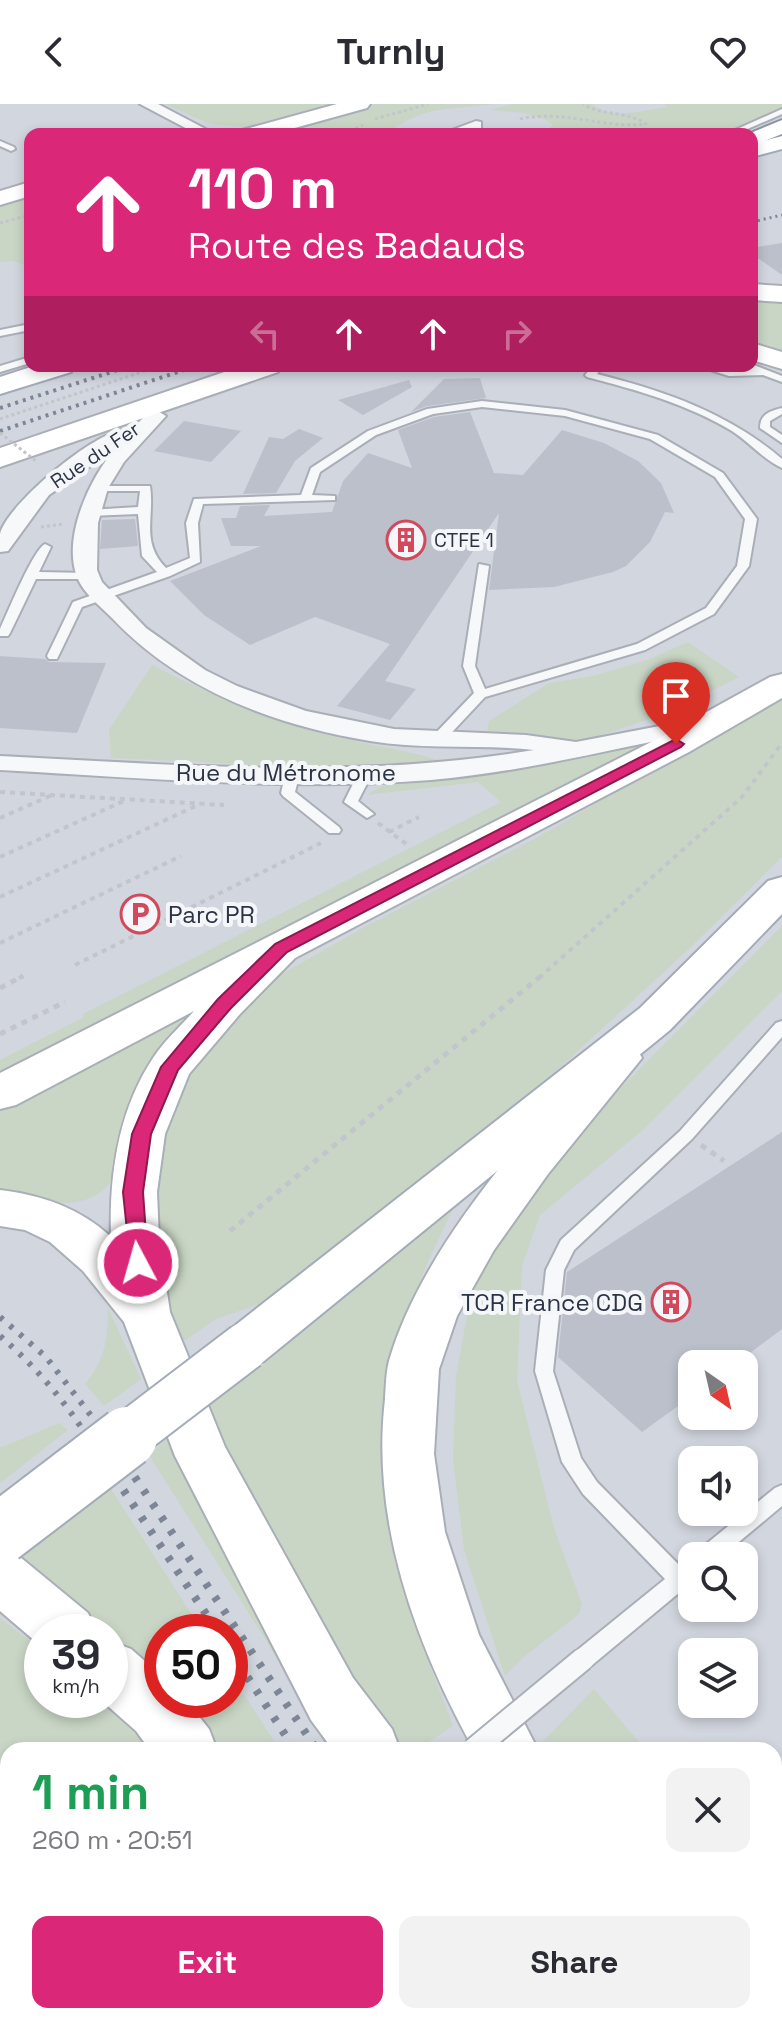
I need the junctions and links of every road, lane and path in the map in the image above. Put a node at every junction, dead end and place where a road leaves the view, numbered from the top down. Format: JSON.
{"nodes":[{"id":1,"x":147,"y":104,"type":"edge"},
{"id":2,"x":341,"y":104,"type":"edge"},
{"id":3,"x":360,"y":104,"type":"edge"},
{"id":4,"x":428,"y":104,"type":"edge"},
{"id":5,"x":583,"y":104,"type":"edge"},
{"id":6,"x":782,"y":111,"type":"edge"},
{"id":7,"x":633,"y":112,"type":"dead end"},
{"id":8,"x":520,"y":119,"type":"dead end"},
{"id":9,"x":645,"y":121,"type":"junction"},
{"id":10,"x":476,"y":125,"type":"dead end"},
{"id":11,"x":782,"y":126,"type":"edge"},
{"id":12,"x":196,"y":128,"type":"edge"},
{"id":13,"x":255,"y":128,"type":"edge"},
{"id":14,"x":271,"y":128,"type":"edge"},
{"id":15,"x":357,"y":128,"type":"edge"},
{"id":16,"x":467,"y":128,"type":"edge"},
{"id":17,"x":744,"y":128,"type":"edge"},
{"id":18,"x":758,"y":137,"type":"edge"},
{"id":19,"x":782,"y":142,"type":"edge"},
{"id":20,"x":0,"y":143,"type":"edge"},
{"id":21,"x":11,"y":149,"type":"dead end"},
{"id":22,"x":758,"y":149,"type":"edge"},
{"id":23,"x":24,"y":192,"type":"edge"},
{"id":24,"x":0,"y":198,"type":"edge"},
{"id":25,"x":24,"y":217,"type":"edge"},
{"id":26,"x":0,"y":223,"type":"edge"},
{"id":27,"x":24,"y":328,"type":"edge"},
{"id":28,"x":0,"y":333,"type":"edge"},
{"id":29,"x":24,"y":362,"type":"edge"},
{"id":30,"x":766,"y":362,"type":"edge"},
{"id":31,"x":0,"y":369,"type":"edge"},
{"id":32,"x":43,"y":372,"type":"edge"},
{"id":33,"x":142,"y":372,"type":"edge"},
{"id":34,"x":251,"y":372,"type":"edge"},
{"id":35,"x":593,"y":372,"type":"edge"},
{"id":36,"x":782,"y":379,"type":"edge"},
{"id":37,"x":0,"y":386,"type":"edge"},
{"id":38,"x":210,"y":386,"type":"junction"},
{"id":39,"x":782,"y":411,"type":"edge"},
{"id":40,"x":156,"y":416,"type":"junction"},
{"id":41,"x":0,"y":419,"type":"edge"},
{"id":42,"x":0,"y":433,"type":"edge"},
{"id":43,"x":782,"y":440,"type":"edge"},
{"id":44,"x":0,"y":458,"type":"edge"},
{"id":45,"x":36,"y":461,"type":"dead end"},
{"id":46,"x":782,"y":465,"type":"edge"},
{"id":47,"x":97,"y":488,"type":"junction"},
{"id":48,"x":331,"y":498,"type":"dead end"},
{"id":49,"x":305,"y":499,"type":"junction"},
{"id":50,"x":33,"y":506,"type":"junction"},
{"id":51,"x":143,"y":510,"type":"junction"},
{"id":52,"x":89,"y":513,"type":"junction"},
{"id":53,"x":0,"y":546,"type":"edge"},
{"id":54,"x":45,"y":547,"type":"dead end"},
{"id":55,"x":483,"y":566,"type":"dead end"},
{"id":56,"x":166,"y":574,"type":"junction"},
{"id":57,"x":31,"y":575,"type":"junction"},
{"id":58,"x":87,"y":576,"type":"junction"},
{"id":59,"x":103,"y":596,"type":"junction"},
{"id":60,"x":4,"y":633,"type":"dead end"},
{"id":61,"x":53,"y":656,"type":"dead end"},
{"id":62,"x":782,"y":684,"type":"edge"},
{"id":63,"x":481,"y":694,"type":"junction"},
{"id":64,"x":712,"y":723,"type":"junction"},
{"id":65,"x":435,"y":742,"type":"junction"},
{"id":66,"x":782,"y":743,"type":"edge"},
{"id":67,"x":578,"y":750,"type":"junction"},
{"id":68,"x":0,"y":763,"type":"edge"},
{"id":69,"x":292,"y":776,"type":"junction"},
{"id":70,"x":364,"y":776,"type":"junction"},
{"id":71,"x":0,"y":792,"type":"edge"},
{"id":72,"x":53,"y":795,"type":"junction"},
{"id":73,"x":127,"y":800,"type":"junction"},
{"id":74,"x":201,"y":803,"type":"junction"},
{"id":75,"x":224,"y":805,"type":"dead end"},
{"id":76,"x":369,"y":816,"type":"junction"},
{"id":77,"x":419,"y":817,"type":"dead end"},
{"id":78,"x":0,"y":818,"type":"edge"},
{"id":79,"x":334,"y":830,"type":"dead end"},
{"id":80,"x":389,"y":832,"type":"junction"},
{"id":81,"x":409,"y":846,"type":"dead end"},
{"id":82,"x":181,"y":856,"type":"dead end"},
{"id":83,"x":0,"y":857,"type":"edge"},
{"id":84,"x":782,"y":890,"type":"edge"},
{"id":85,"x":0,"y":897,"type":"edge"},
{"id":86,"x":0,"y":943,"type":"edge"},
{"id":87,"x":281,"y":948,"type":"junction"},
{"id":88,"x":75,"y":965,"type":"dead end"},
{"id":89,"x":27,"y":974,"type":"dead end"},
{"id":90,"x":0,"y":988,"type":"edge"},
{"id":91,"x":65,"y":1002,"type":"dead end"},
{"id":92,"x":655,"y":1019,"type":"junction"},
{"id":93,"x":782,"y":1027,"type":"edge"},
{"id":94,"x":0,"y":1034,"type":"edge"},
{"id":95,"x":0,"y":1093,"type":"edge"},
{"id":96,"x":0,"y":1208,"type":"edge"},
{"id":97,"x":230,"y":1231,"type":"dead end"},
{"id":98,"x":145,"y":1312,"type":"junction"},
{"id":99,"x":782,"y":1494,"type":"edge"},
{"id":100,"x":0,"y":1534,"type":"edge"},
{"id":101,"x":724,"y":1542,"type":"edge"},
{"id":102,"x":678,"y":1567,"type":"edge"},
{"id":103,"x":0,"y":1576,"type":"edge"},
{"id":104,"x":678,"y":1581,"type":"edge"},
{"id":105,"x":46,"y":1614,"type":"edge"},
{"id":106,"x":128,"y":1685,"type":"edge"},
{"id":107,"x":181,"y":1742,"type":"edge"},
{"id":108,"x":364,"y":1742,"type":"edge"},
{"id":109,"x":483,"y":1742,"type":"edge"},
{"id":110,"x":503,"y":1742,"type":"edge"}],
"edges":[{"from":1,"to":12,"type":"street"},
{"from":2,"to":13,"type":"main road"},
{"from":3,"to":14,"type":"main road"},
{"from":4,"to":15,"type":"path"},
{"from":5,"to":9,"type":"path"},
{"from":6,"to":17,"type":"lane"},
{"from":7,"to":9,"type":"path"},
{"from":8,"to":9,"type":"path"},
{"from":10,"to":16,"type":"street"},
{"from":11,"to":18,"type":"main road"},
{"from":19,"to":22,"type":"main road"},
{"from":20,"to":21,"type":"lane"},
{"from":23,"to":24,"type":"main road"},
{"from":25,"to":26,"type":"path"},
{"from":27,"to":28,"type":"lane"},
{"from":29,"to":31,"type":"lane"},
{"from":30,"to":36,"type":"lane"},
{"from":32,"to":37,"type":"main road"},
{"from":33,"to":41,"type":"path"},
{"from":34,"to":38,"type":"main road"},
{"from":35,"to":46,"type":"lane"},
{"from":38,"to":40,"type":"street","name":"Rue du Fer"},
{"from":38,"to":44,"type":"main road"},
{"from":39,"to":43,"type":"lane"},
{"from":40,"to":47,"type":"street"},
{"from":40,"to":50,"type":"street","name":"Rue du Fer"},
{"from":42,"to":45,"type":"path","bridge":true},
{"from":47,"to":50,"type":"street"},
{"from":47,"to":51,"type":"lane"},
{"from":47,"to":52,"type":"street"},
{"from":48,"to":49,"type":"lane"},
{"from":49,"to":56,"type":"lane"},
{"from":49,"to":63,"type":"lane"},
{"from":50,"to":53,"type":"street","name":"Rue du Fer"},
{"from":51,"to":52,"type":"lane"},
{"from":51,"to":56,"type":"lane"},
{"from":52,"to":58,"type":"street"},
{"from":54,"to":57,"type":"lane"},
{"from":55,"to":63,"type":"lane"},
{"from":56,"to":59,"type":"lane"},
{"from":57,"to":58,"type":"lane"},
{"from":57,"to":60,"type":"lane"},
{"from":58,"to":59,"type":"street"},
{"from":59,"to":61,"type":"lane"},
{"from":59,"to":65,"type":"street"},
{"from":62,"to":64,"type":"main road"},
{"from":63,"to":65,"type":"lane"},
{"from":64,"to":67,"type":"street","name":"Rue du Métronome"},
{"from":64,"to":87,"type":"main road"},
{"from":65,"to":67,"type":"street"},
{"from":66,"to":97,"type":"path"},
{"from":67,"to":70,"type":"street","name":"Rue du Métronome"},
{"from":68,"to":69,"type":"street","name":"Rue du Métronome"},
{"from":69,"to":70,"type":"street","name":"Rue du Métronome"},
{"from":69,"to":79,"type":"lane"},
{"from":70,"to":76,"type":"lane"},
{"from":71,"to":72,"type":"path"},
{"from":72,"to":73,"type":"path"},
{"from":72,"to":78,"type":"path"},
{"from":73,"to":74,"type":"path"},
{"from":73,"to":83,"type":"path"},
{"from":74,"to":75,"type":"path"},
{"from":74,"to":85,"type":"path"},
{"from":76,"to":80,"type":"path"},
{"from":76,"to":88,"type":"path"},
{"from":77,"to":80,"type":"path"},
{"from":80,"to":81,"type":"path"},
{"from":82,"to":86,"type":"path"},
{"from":84,"to":92,"type":"main road"},
{"from":87,"to":95,"type":"main road"},
{"from":87,"to":98,"type":"main road"},
{"from":89,"to":90,"type":"path"},
{"from":91,"to":94,"type":"path"},
{"from":92,"to":100,"type":"main road","bridge":true},
{"from":92,"to":110,"type":"main road"},
{"from":93,"to":102,"type":"lane"},
{"from":96,"to":98,"type":"main road"},
{"from":98,"to":108,"type":"main road"},
{"from":99,"to":101,"type":"lane"},
{"from":103,"to":105,"type":"main road"},
{"from":104,"to":109,"type":"lane","bridge":true},
{"from":106,"to":107,"type":"main road"}]}
